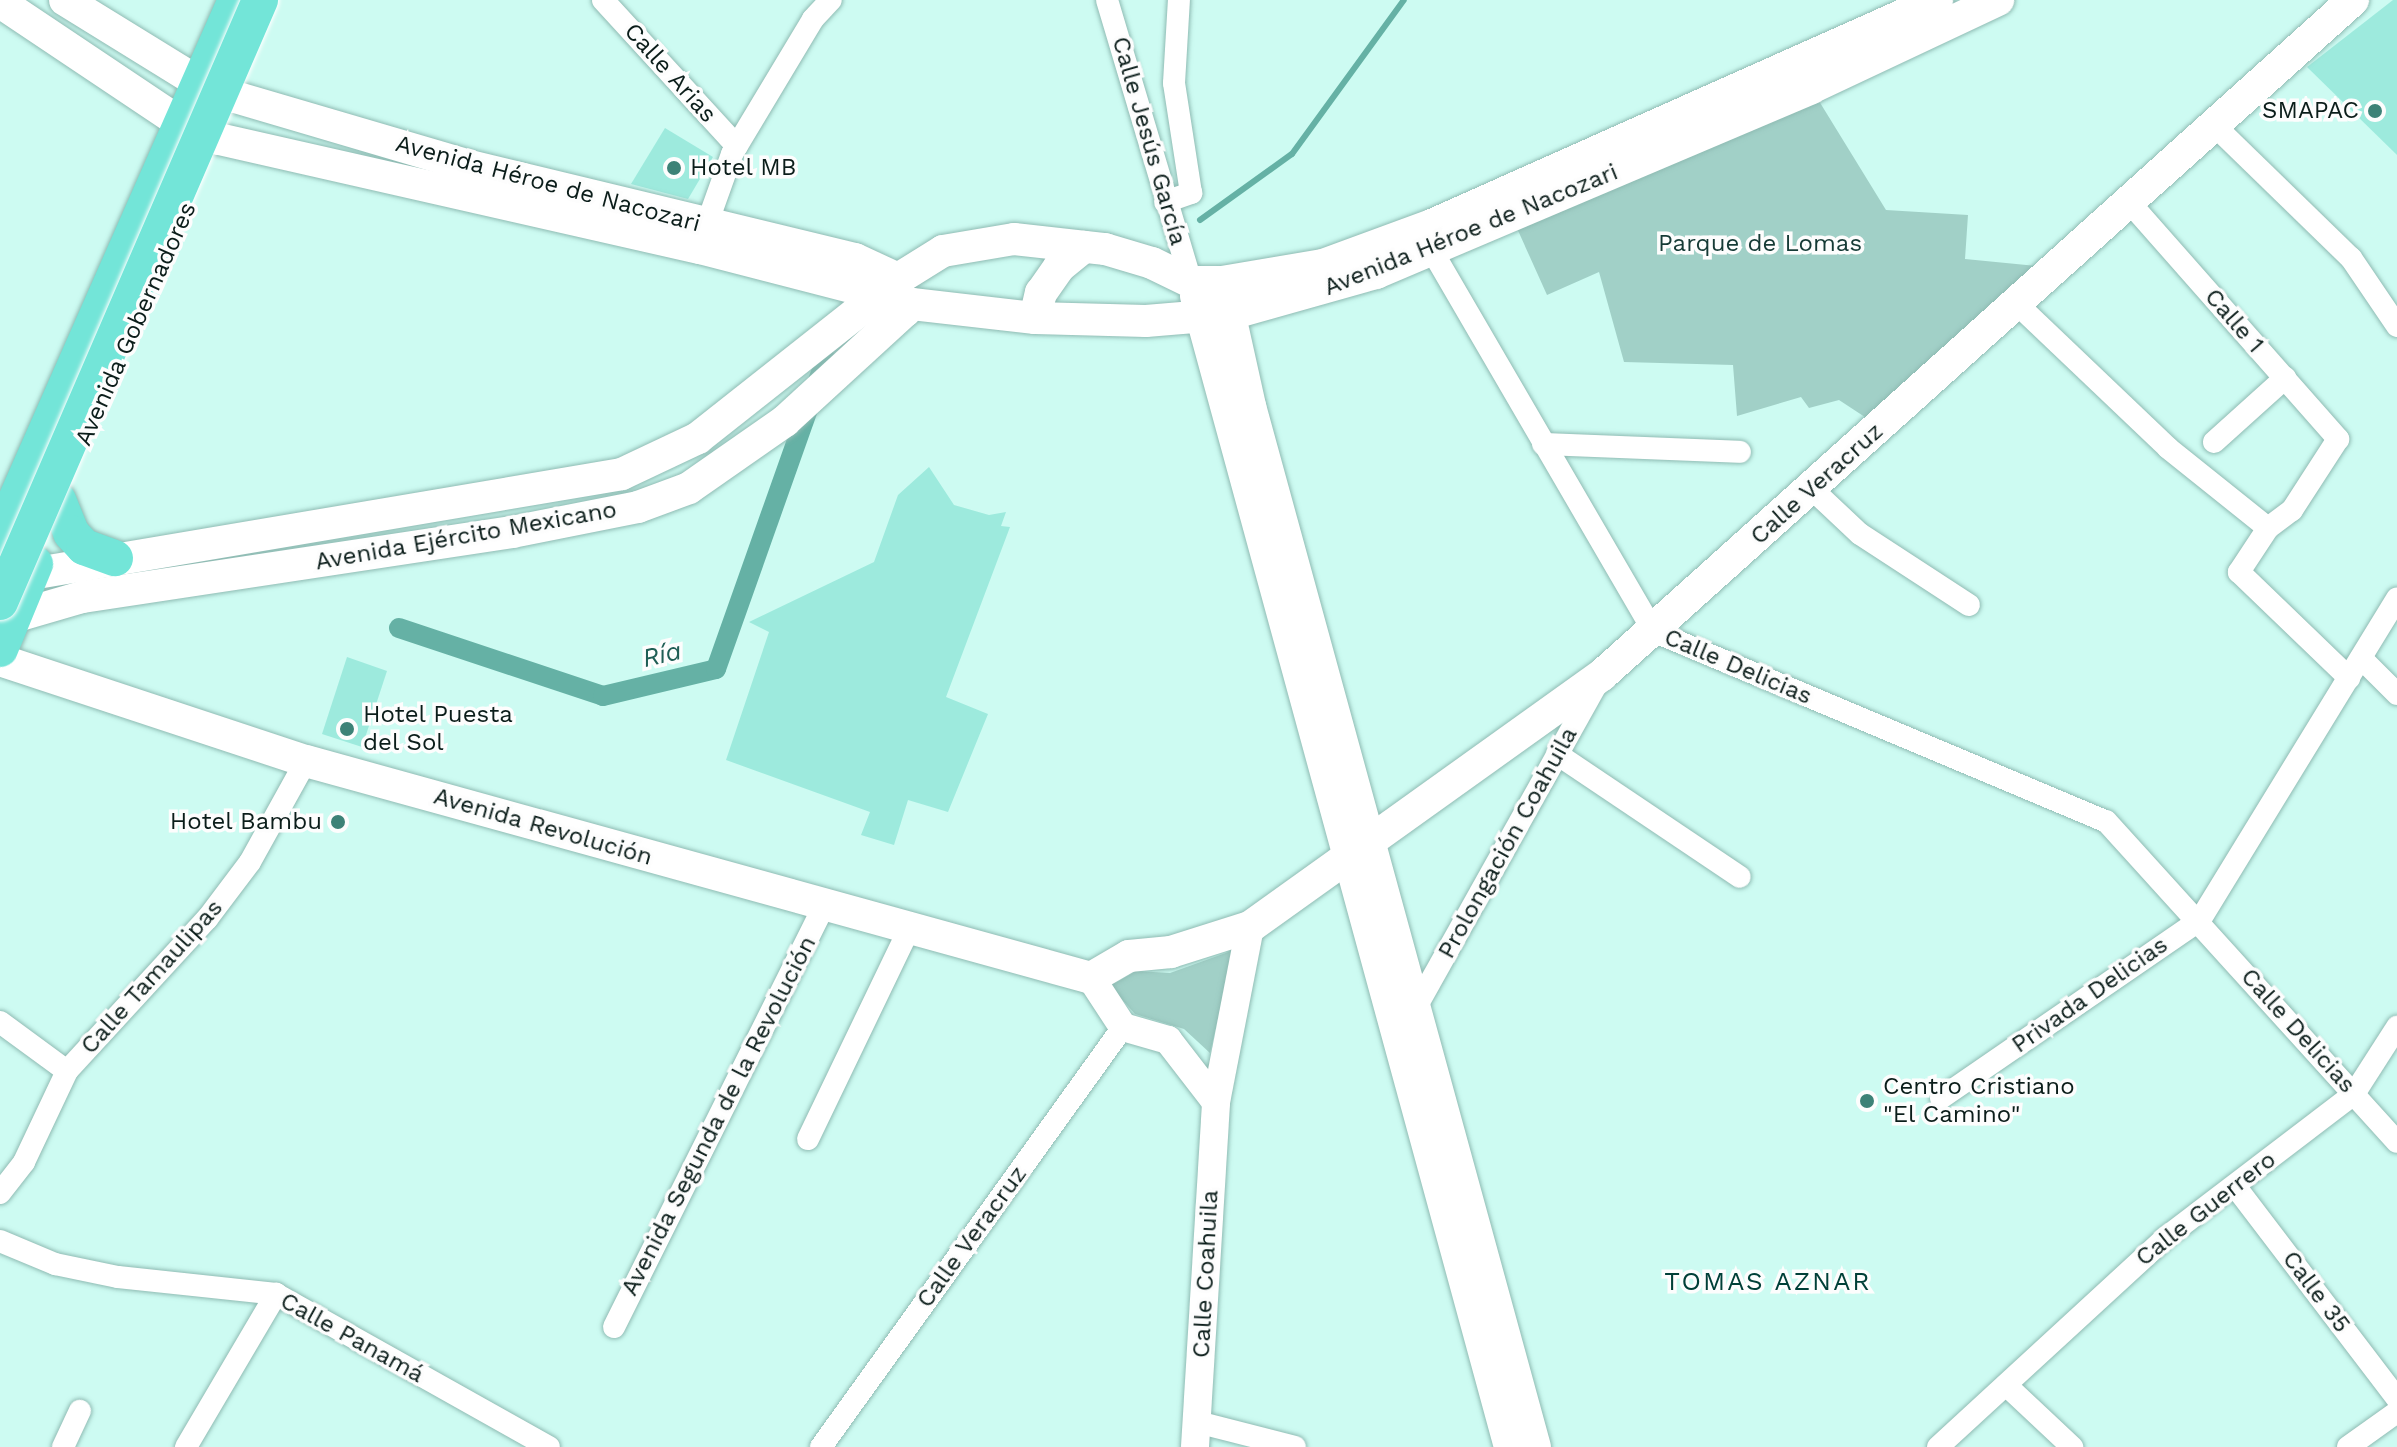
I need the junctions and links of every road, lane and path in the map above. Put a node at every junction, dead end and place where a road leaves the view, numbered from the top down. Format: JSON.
{"nodes":[{"id":1,"x":65,"y":0,"type":"edge"},
{"id":2,"x":221,"y":0,"type":"edge"},
{"id":3,"x":236,"y":0,"type":"edge"},
{"id":4,"x":260,"y":0,"type":"edge"},
{"id":5,"x":276,"y":0,"type":"edge"},
{"id":6,"x":603,"y":0,"type":"edge"},
{"id":7,"x":831,"y":0,"type":"edge"},
{"id":8,"x":1107,"y":0,"type":"edge"},
{"id":9,"x":1179,"y":0,"type":"edge"},
{"id":10,"x":1937,"y":0,"type":"edge"},
{"id":11,"x":1998,"y":0,"type":"edge"},
{"id":12,"x":2353,"y":0,"type":"edge"},
{"id":13,"x":0,"y":2,"type":"edge"},
{"id":14,"x":1844,"y":58,"type":"junction"},
{"id":15,"x":193,"y":78,"type":"junction"},
{"id":16,"x":235,"y":97,"type":"junction"},
{"id":17,"x":181,"y":123,"type":"junction"},
{"id":18,"x":2214,"y":125,"type":"junction"},
{"id":19,"x":219,"y":139,"type":"junction"},
{"id":20,"x":737,"y":146,"type":"junction"},
{"id":21,"x":1165,"y":202,"type":"junction"},
{"id":22,"x":2130,"y":203,"type":"junction"},
{"id":23,"x":702,"y":237,"type":"junction"},
{"id":24,"x":1432,"y":237,"type":"junction"},
{"id":25,"x":1084,"y":247,"type":"junction"},
{"id":26,"x":1207,"y":282,"type":"junction"},
{"id":27,"x":899,"y":297,"type":"junction"},
{"id":28,"x":2017,"y":304,"type":"junction"},
{"id":29,"x":1216,"y":315,"type":"junction"},
{"id":30,"x":1035,"y":318,"type":"junction"},
{"id":31,"x":2397,"y":326,"type":"edge"},
{"id":32,"x":2285,"y":378,"type":"junction"},
{"id":33,"x":2214,"y":442,"type":"dead end"},
{"id":34,"x":1543,"y":444,"type":"junction"},
{"id":35,"x":1740,"y":452,"type":"dead end"},
{"id":36,"x":1812,"y":489,"type":"junction"},
{"id":37,"x":58,"y":500,"type":"junction"},
{"id":38,"x":2268,"y":528,"type":"junction"},
{"id":39,"x":11,"y":557,"type":"edge"},
{"id":40,"x":115,"y":558,"type":"junction"},
{"id":41,"x":2397,"y":599,"type":"edge"},
{"id":42,"x":1969,"y":605,"type":"dead end"},
{"id":43,"x":3,"y":617,"type":"edge"},
{"id":44,"x":1653,"y":631,"type":"junction"},
{"id":45,"x":0,"y":660,"type":"edge"},
{"id":46,"x":2355,"y":668,"type":"junction"},
{"id":47,"x":1602,"y":675,"type":"junction"},
{"id":48,"x":2397,"y":694,"type":"edge"},
{"id":49,"x":1557,"y":754,"type":"junction"},
{"id":50,"x":306,"y":761,"type":"junction"},
{"id":51,"x":1356,"y":849,"type":"junction"},
{"id":52,"x":1740,"y":877,"type":"dead end"},
{"id":53,"x":824,"y":905,"type":"junction"},
{"id":54,"x":2200,"y":920,"type":"junction"},
{"id":55,"x":1250,"y":927,"type":"junction"},
{"id":56,"x":909,"y":929,"type":"junction"},
{"id":57,"x":1091,"y":978,"type":"junction"},
{"id":58,"x":1414,"y":1011,"type":"junction"},
{"id":59,"x":0,"y":1022,"type":"edge"},
{"id":60,"x":1123,"y":1027,"type":"junction"},
{"id":61,"x":2397,"y":1027,"type":"edge"},
{"id":62,"x":67,"y":1071,"type":"junction"},
{"id":63,"x":2354,"y":1094,"type":"junction"},
{"id":64,"x":1941,"y":1098,"type":"dead end"},
{"id":65,"x":1216,"y":1102,"type":"junction"},
{"id":66,"x":808,"y":1139,"type":"dead end"},
{"id":67,"x":2397,"y":1142,"type":"edge"},
{"id":68,"x":2235,"y":1186,"type":"junction"},
{"id":69,"x":0,"y":1193,"type":"edge"},
{"id":70,"x":0,"y":1241,"type":"edge"},
{"id":71,"x":276,"y":1294,"type":"junction"},
{"id":72,"x":614,"y":1327,"type":"dead end"},
{"id":73,"x":2006,"y":1385,"type":"junction"},
{"id":74,"x":2397,"y":1399,"type":"edge"},
{"id":75,"x":80,"y":1411,"type":"dead end"},
{"id":76,"x":2397,"y":1412,"type":"edge"},
{"id":77,"x":1196,"y":1434,"type":"edge"},
{"id":78,"x":63,"y":1447,"type":"edge"},
{"id":79,"x":186,"y":1447,"type":"edge"},
{"id":80,"x":549,"y":1447,"type":"edge"},
{"id":81,"x":821,"y":1447,"type":"edge"},
{"id":82,"x":1295,"y":1447,"type":"edge"},
{"id":83,"x":1510,"y":1447,"type":"edge"},
{"id":84,"x":1535,"y":1447,"type":"edge"},
{"id":85,"x":1938,"y":1447,"type":"edge"},
{"id":86,"x":2072,"y":1447,"type":"edge"},
{"id":87,"x":2348,"y":1447,"type":"edge"}],
"edges":[{"from":1,"to":15,"type":"main road","name":"Avenida Héroe de Nacozari"},
{"from":2,"to":15,"type":"street"},
{"from":3,"to":15,"type":"main road","name":"Avenida Gobernadores"},
{"from":4,"to":39,"type":"main road","bridge":true},
{"from":5,"to":16,"type":"main road","name":"Avenida Gobernadores"},
{"from":6,"to":20,"type":"street","name":"Calle Arias"},
{"from":7,"to":20,"type":"street"},
{"from":8,"to":21,"type":"street","name":"Calle Jesús García"},
{"from":9,"to":21,"type":"street"},
{"from":10,"to":14,"type":"main road","name":"Avenida Héroe de Nacozari"},
{"from":11,"to":14,"type":"main road","name":"Avenida Héroe de Nacozari"},
{"from":12,"to":18,"type":"main road","name":"Calle Veracruz"},
{"from":13,"to":17,"type":"main road","name":"Avenida Héroe de Nacozari"},
{"from":14,"to":24,"type":"main road","name":"Avenida Héroe de Nacozari"},
{"from":15,"to":16,"type":"main road","name":"Avenida Héroe de Nacozari"},
{"from":15,"to":17,"type":"main road","name":"Avenida Gobernadores"},
{"from":16,"to":19,"type":"main road","name":"Avenida Gobernadores"},
{"from":16,"to":23,"type":"main road","name":"Avenida Héroe de Nacozari"},
{"from":17,"to":19,"type":"main road","name":"Avenida Héroe de Nacozari"},
{"from":17,"to":39,"type":"main road","name":"Avenida Gobernadores"},
{"from":18,"to":22,"type":"main road","name":"Calle Veracruz"},
{"from":18,"to":31,"type":"street"},
{"from":19,"to":23,"type":"main road","name":"Avenida Héroe de Nacozari"},
{"from":19,"to":37,"type":"main road","name":"Avenida Gobernadores"},
{"from":20,"to":23,"type":"street"},
{"from":21,"to":26,"type":"street","name":"Calle Jesús García"},
{"from":22,"to":28,"type":"main road","name":"Calle Veracruz"},
{"from":22,"to":32,"type":"street","name":"Calle 1"},
{"from":23,"to":27,"type":"main road","name":"Avenida Héroe de Nacozari"},
{"from":24,"to":26,"type":"main road","name":"Avenida Héroe de Nacozari"},
{"from":24,"to":29,"type":"main road","name":"Avenida Héroe de Nacozari"},
{"from":24,"to":34,"type":"street","name":"Calle Delicias"},
{"from":25,"to":26,"type":"main road"},
{"from":25,"to":27,"type":"main road"},
{"from":25,"to":30,"type":"main road"},
{"from":26,"to":29,"type":"main road"},
{"from":27,"to":30,"type":"main road","name":"Avenida Héroe de Nacozari"},
{"from":27,"to":40,"type":"main road","name":"Avenida Ejército Mexicano"},
{"from":27,"to":43,"type":"main road","name":"Avenida Ejército Mexicano"},
{"from":28,"to":36,"type":"main road","name":"Calle Veracruz"},
{"from":28,"to":38,"type":"street"},
{"from":29,"to":30,"type":"main road","name":"Avenida Héroe de Nacozari"},
{"from":29,"to":51,"type":"main road"},
{"from":32,"to":33,"type":"street"},
{"from":32,"to":38,"type":"street","name":"Calle 1"},
{"from":34,"to":35,"type":"street"},
{"from":34,"to":44,"type":"street","name":"Calle Delicias"},
{"from":36,"to":42,"type":"street"},
{"from":36,"to":44,"type":"main road","name":"Calle Veracruz"},
{"from":37,"to":39,"type":"main road","name":"Avenida Gobernadores"},
{"from":37,"to":40,"type":"main road"},
{"from":38,"to":46,"type":"street"},
{"from":39,"to":40,"type":"main road","name":"Avenida Ejército Mexicano"},
{"from":39,"to":43,"type":"main road","bridge":true},
{"from":41,"to":46,"type":"street"},
{"from":44,"to":47,"type":"main road","name":"Calle Veracruz"},
{"from":44,"to":54,"type":"street","name":"Calle Delicias"},
{"from":45,"to":50,"type":"main road","name":"Avenida Revolución"},
{"from":46,"to":48,"type":"street"},
{"from":46,"to":54,"type":"street"},
{"from":47,"to":49,"type":"street","name":"Prolongación Coahuila"},
{"from":47,"to":51,"type":"main road","name":"Calle Veracruz"},
{"from":49,"to":52,"type":"street"},
{"from":49,"to":58,"type":"street","name":"Prolongación Coahuila"},
{"from":50,"to":53,"type":"main road","name":"Avenida Revolución"},
{"from":50,"to":62,"type":"street","name":"Calle Tamaulipas"},
{"from":51,"to":55,"type":"main road","name":"Calle Veracruz"},
{"from":51,"to":58,"type":"main road"},
{"from":51,"to":83,"type":"main road"},
{"from":53,"to":56,"type":"main road","name":"Avenida Revolución"},
{"from":53,"to":72,"type":"street","name":"Avenida Segunda de la Revolución"},
{"from":54,"to":63,"type":"street","name":"Calle Delicias"},
{"from":54,"to":64,"type":"street","name":"Privada Delicias"},
{"from":55,"to":57,"type":"main road"},
{"from":55,"to":65,"type":"street","name":"Calle Coahuila"},
{"from":56,"to":57,"type":"main road","name":"Avenida Revolución"},
{"from":56,"to":66,"type":"street"},
{"from":57,"to":60,"type":"street"},
{"from":58,"to":84,"type":"main road"},
{"from":59,"to":62,"type":"street"},
{"from":60,"to":65,"type":"street"},
{"from":60,"to":81,"type":"street","name":"Calle Veracruz"},
{"from":61,"to":63,"type":"street","name":"Calle Guerrero"},
{"from":62,"to":69,"type":"street","name":"Calle Tamaulipas"},
{"from":63,"to":67,"type":"street","name":"Calle Delicias"},
{"from":63,"to":68,"type":"street","name":"Calle Guerrero"},
{"from":65,"to":77,"type":"street","name":"Calle Coahuila"},
{"from":68,"to":73,"type":"street","name":"Calle Guerrero"},
{"from":68,"to":74,"type":"street","name":"Calle 35"},
{"from":70,"to":71,"type":"street","name":"Calle Panamá"},
{"from":71,"to":79,"type":"street"},
{"from":71,"to":80,"type":"street","name":"Calle Panamá"},
{"from":73,"to":85,"type":"street","name":"Calle Guerrero"},
{"from":73,"to":86,"type":"street"},
{"from":75,"to":78,"type":"street"},
{"from":76,"to":87,"type":"street"},
{"from":77,"to":82,"type":"street"}]}
